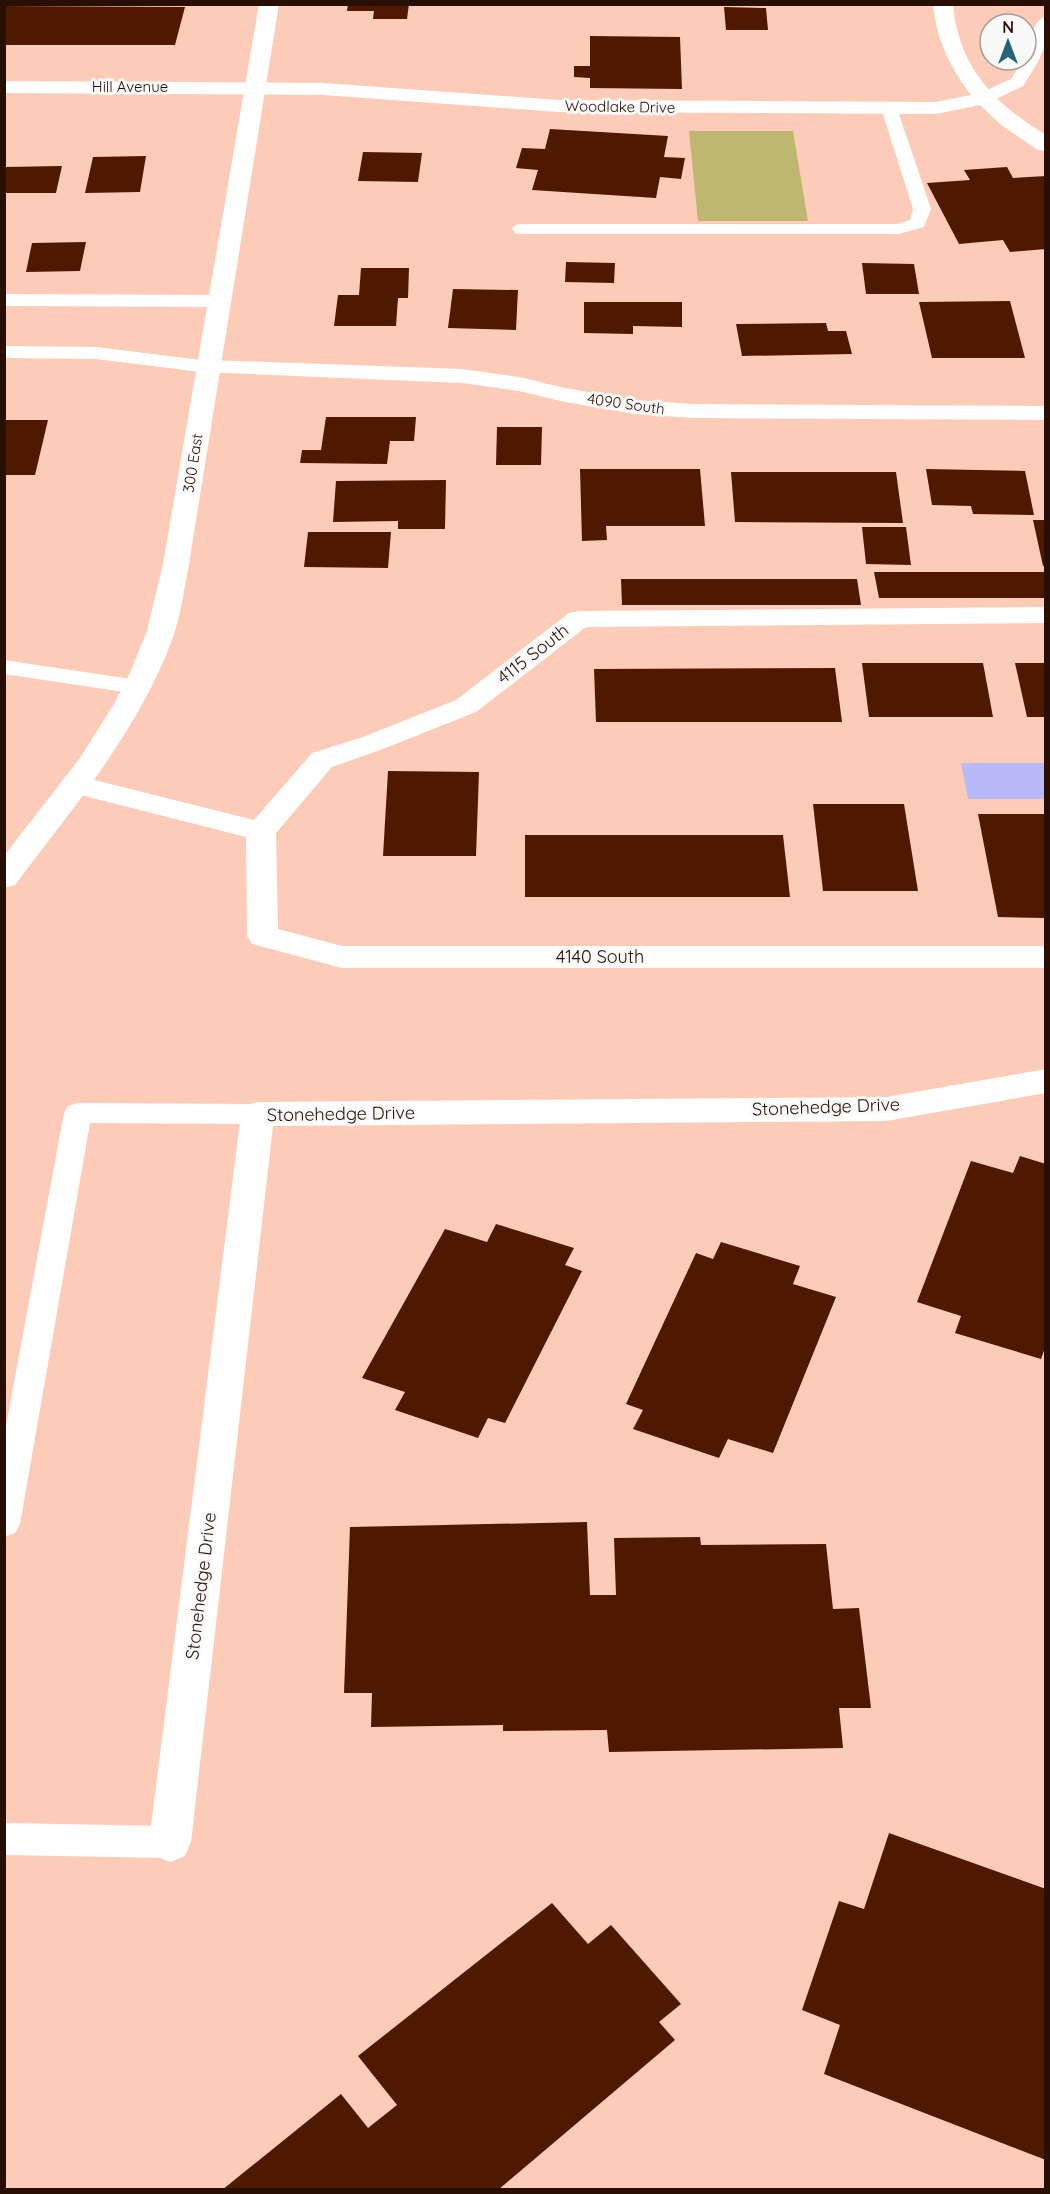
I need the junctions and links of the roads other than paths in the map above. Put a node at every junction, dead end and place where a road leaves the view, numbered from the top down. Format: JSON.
{"nodes":[{"id":1,"x":269,"y":4,"type":"edge"},
{"id":2,"x":943,"y":4,"type":"edge"},
{"id":3,"x":1046,"y":21,"type":"edge"},
{"id":4,"x":4,"y":87,"type":"edge"},
{"id":5,"x":256,"y":87,"type":"junction"},
{"id":6,"x":984,"y":98,"type":"junction"},
{"id":7,"x":889,"y":108,"type":"junction"},
{"id":8,"x":1043,"y":142,"type":"edge"},
{"id":9,"x":521,"y":228,"type":"dead end"},
{"id":10,"x":4,"y":300,"type":"edge"},
{"id":11,"x":219,"y":301,"type":"junction"},
{"id":12,"x":4,"y":352,"type":"edge"},
{"id":13,"x":209,"y":367,"type":"junction"},
{"id":14,"x":1046,"y":413,"type":"edge"},
{"id":15,"x":1046,"y":615,"type":"edge"},
{"id":16,"x":4,"y":667,"type":"edge"},
{"id":17,"x":138,"y":687,"type":"junction"},
{"id":18,"x":75,"y":784,"type":"junction"},
{"id":19,"x":261,"y":831,"type":"junction"},
{"id":20,"x":4,"y":878,"type":"edge"},
{"id":21,"x":1046,"y":957,"type":"edge"},
{"id":22,"x":1046,"y":1081,"type":"edge"},
{"id":23,"x":258,"y":1114,"type":"junction"},
{"id":24,"x":4,"y":1524,"type":"edge"},
{"id":25,"x":4,"y":1839,"type":"edge"},
{"id":26,"x":171,"y":1842,"type":"joint"}],
"edges":[{"from":1,"to":5,"type":"street","name":"300 East"},
{"from":2,"to":6,"type":"street"},
{"from":3,"to":6,"type":"lane"},
{"from":4,"to":5,"type":"street","name":"Hill Avenue"},
{"from":5,"to":7,"type":"street","name":"Woodlake Drive"},
{"from":5,"to":11,"type":"street","name":"300 East"},
{"from":6,"to":7,"type":"street","name":"Woodlake Drive"},
{"from":6,"to":8,"type":"street"},
{"from":7,"to":9,"type":"lane"},
{"from":10,"to":11,"type":"lane"},
{"from":11,"to":13,"type":"street","name":"300 East"},
{"from":12,"to":13,"type":"lane"},
{"from":13,"to":14,"type":"street","name":"4090 South"},
{"from":13,"to":17,"type":"street","name":"300 East"},
{"from":15,"to":19,"type":"street","name":"4115 South"},
{"from":16,"to":17,"type":"lane"},
{"from":17,"to":18,"type":"street","name":"300 East"},
{"from":18,"to":19,"type":"street"},
{"from":18,"to":20,"type":"street","name":"300 East"},
{"from":19,"to":21,"type":"street","name":"4140 South"},
{"from":22,"to":23,"type":"street","name":"Stonehedge Drive"},
{"from":23,"to":24,"type":"lane"},
{"from":23,"to":26,"type":"street","name":"Stonehedge Drive"},
{"from":25,"to":26,"type":"lane"}]}
